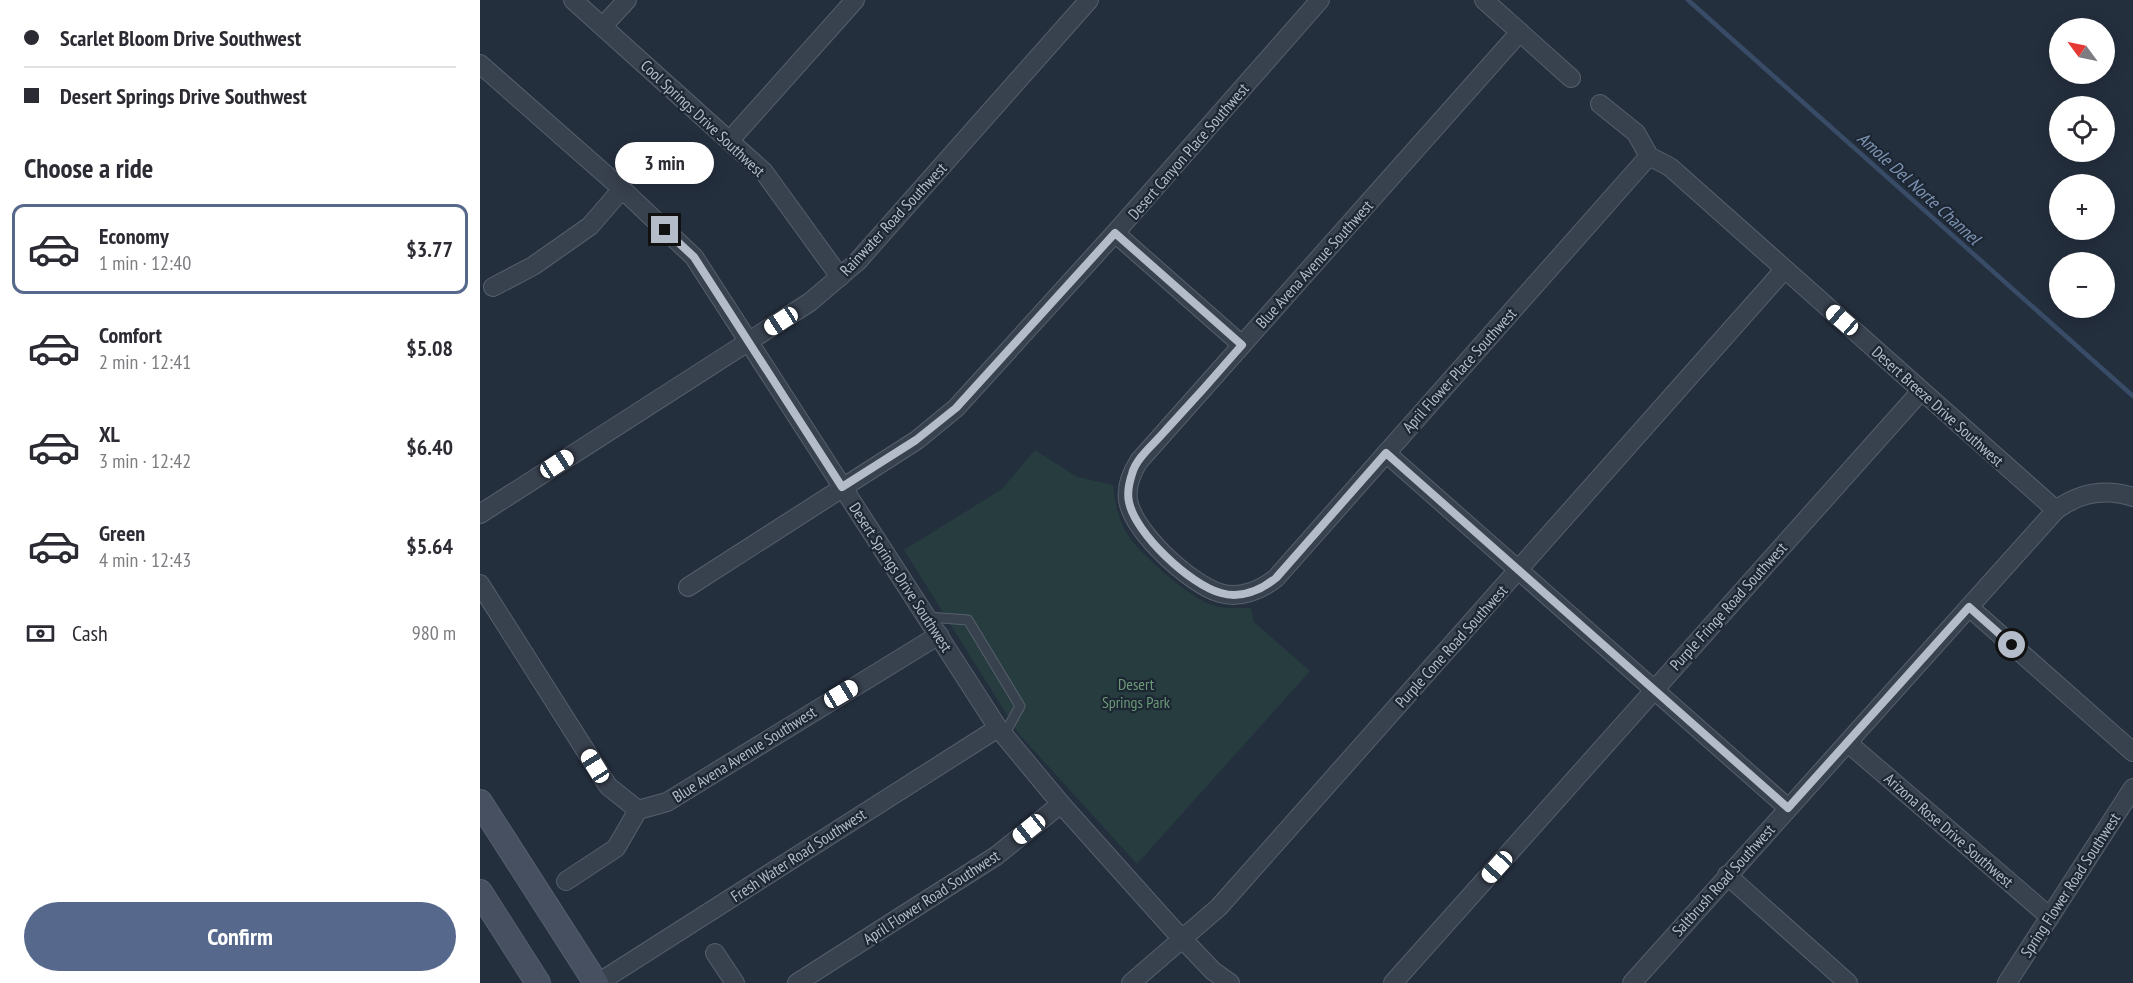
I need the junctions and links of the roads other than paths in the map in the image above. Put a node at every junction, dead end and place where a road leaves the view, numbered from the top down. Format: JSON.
{"nodes":[{"id":1,"x":573,"y":0,"type":"edge"},
{"id":2,"x":627,"y":0,"type":"edge"},
{"id":3,"x":855,"y":0,"type":"edge"},
{"id":4,"x":1089,"y":0,"type":"edge"},
{"id":5,"x":1320,"y":0,"type":"edge"},
{"id":6,"x":1484,"y":0,"type":"edge"},
{"id":7,"x":603,"y":26,"type":"junction"},
{"id":8,"x":1520,"y":32,"type":"junction"},
{"id":9,"x":480,"y":64,"type":"edge"},
{"id":10,"x":1571,"y":78,"type":"dead end"},
{"id":11,"x":1600,"y":104,"type":"dead end"},
{"id":12,"x":730,"y":140,"type":"junction"},
{"id":13,"x":1649,"y":156,"type":"junction"},
{"id":14,"x":622,"y":189,"type":"junction"},
{"id":15,"x":1115,"y":233,"type":"junction"},
{"id":16,"x":1784,"y":270,"type":"junction"},
{"id":17,"x":840,"y":277,"type":"junction"},
{"id":18,"x":493,"y":287,"type":"dead end"},
{"id":19,"x":749,"y":341,"type":"junction"},
{"id":20,"x":1242,"y":345,"type":"junction"},
{"id":21,"x":1921,"y":391,"type":"junction"},
{"id":22,"x":1386,"y":453,"type":"junction"},
{"id":23,"x":842,"y":487,"type":"junction"},
{"id":24,"x":2133,"y":497,"type":"edge"},
{"id":25,"x":2056,"y":510,"type":"junction"},
{"id":26,"x":480,"y":514,"type":"edge"},
{"id":27,"x":1172,"y":561,"type":"joint"},
{"id":28,"x":1519,"y":569,"type":"junction"},
{"id":29,"x":480,"y":584,"type":"edge"},
{"id":30,"x":688,"y":587,"type":"dead end"},
{"id":31,"x":1969,"y":607,"type":"junction"},
{"id":32,"x":927,"y":617,"type":"junction"},
{"id":33,"x":939,"y":635,"type":"junction"},
{"id":34,"x":1652,"y":690,"type":"junction"},
{"id":35,"x":1001,"y":731,"type":"junction"},
{"id":36,"x":1848,"y":743,"type":"junction"},
{"id":37,"x":2133,"y":752,"type":"edge"},
{"id":38,"x":2133,"y":788,"type":"edge"},
{"id":39,"x":480,"y":802,"type":"edge"},
{"id":40,"x":1061,"y":804,"type":"junction"},
{"id":41,"x":1788,"y":808,"type":"junction"},
{"id":42,"x":638,"y":810,"type":"junction"},
{"id":43,"x":1727,"y":875,"type":"junction"},
{"id":44,"x":566,"y":881,"type":"dead end"},
{"id":45,"x":480,"y":892,"type":"edge"},
{"id":46,"x":2050,"y":917,"type":"junction"},
{"id":47,"x":1182,"y":939,"type":"junction"},
{"id":48,"x":715,"y":953,"type":"dead end"},
{"id":49,"x":538,"y":983,"type":"edge"},
{"id":50,"x":597,"y":983,"type":"edge"},
{"id":51,"x":735,"y":983,"type":"edge"},
{"id":52,"x":797,"y":983,"type":"edge"},
{"id":53,"x":1131,"y":983,"type":"edge"},
{"id":54,"x":1230,"y":983,"type":"edge"},
{"id":55,"x":1393,"y":983,"type":"edge"},
{"id":56,"x":1632,"y":983,"type":"edge"},
{"id":57,"x":1848,"y":983,"type":"edge"},
{"id":58,"x":2007,"y":983,"type":"edge"}],
"edges":[{"from":1,"to":7,"type":"street","name":"Cool Springs Drive Southwest"},
{"from":2,"to":7,"type":"street"},
{"from":3,"to":12,"type":"street"},
{"from":4,"to":17,"type":"street","name":"Rainwater Road Southwest"},
{"from":5,"to":15,"type":"street","name":"Desert Canyon Place Southwest"},
{"from":6,"to":8,"type":"street"},
{"from":7,"to":12,"type":"street","name":"Cool Springs Drive Southwest"},
{"from":8,"to":10,"type":"street"},
{"from":8,"to":20,"type":"street","name":"Blue Avena Avenue Southwest"},
{"from":9,"to":14,"type":"street","name":"Desert Springs Drive Southwest"},
{"from":11,"to":13,"type":"street","name":"Desert Breeze Drive Southwest"},
{"from":12,"to":17,"type":"street","name":"Cool Springs Drive Southwest"},
{"from":13,"to":16,"type":"street","name":"Desert Breeze Drive Southwest"},
{"from":13,"to":22,"type":"street","name":"April Flower Place Southwest"},
{"from":14,"to":18,"type":"street"},
{"from":14,"to":19,"type":"street","name":"Desert Springs Drive Southwest"},
{"from":15,"to":20,"type":"street"},
{"from":15,"to":23,"type":"street","name":"Desert Canyon Place Southwest"},
{"from":16,"to":21,"type":"street","name":"Desert Breeze Drive Southwest"},
{"from":16,"to":28,"type":"street","name":"Purple Cone Road Southwest"},
{"from":17,"to":19,"type":"street","name":"Rainwater Road Southwest"},
{"from":19,"to":23,"type":"street","name":"Desert Springs Drive Southwest"},
{"from":19,"to":26,"type":"street","name":"Rainwater Road Southwest"},
{"from":20,"to":27,"type":"street","name":"Blue Avena Avenue Southwest"},
{"from":21,"to":25,"type":"street","name":"Desert Breeze Drive Southwest"},
{"from":21,"to":34,"type":"street","name":"Purple Fringe Road Southwest"},
{"from":22,"to":27,"type":"street","name":"April Flower Place Southwest"},
{"from":22,"to":28,"type":"street"},
{"from":23,"to":30,"type":"street","name":"Desert Canyon Place Southwest"},
{"from":23,"to":32,"type":"street","name":"Desert Springs Drive Southwest"},
{"from":24,"to":25,"type":"street"},
{"from":25,"to":31,"type":"street","name":"Saltbrush Road Southwest"},
{"from":28,"to":34,"type":"street"},
{"from":28,"to":47,"type":"street","name":"Purple Cone Road Southwest"},
{"from":29,"to":42,"type":"street"},
{"from":31,"to":36,"type":"street","name":"Saltbrush Road Southwest"},
{"from":31,"to":37,"type":"street"},
{"from":32,"to":33,"type":"street","name":"Desert Springs Drive Southwest"},
{"from":32,"to":35,"type":"lane"},
{"from":33,"to":35,"type":"street","name":"Desert Springs Drive Southwest"},
{"from":33,"to":42,"type":"street","name":"Blue Avena Avenue Southwest"},
{"from":34,"to":41,"type":"street"},
{"from":34,"to":55,"type":"street","name":"Purple Fringe Road Southwest"},
{"from":35,"to":40,"type":"street","name":"Desert Springs Drive Southwest"},
{"from":35,"to":50,"type":"street","name":"Fresh Water Road Southwest"},
{"from":36,"to":41,"type":"street","name":"Saltbrush Road Southwest"},
{"from":36,"to":46,"type":"street","name":"Arizona Rose Drive Southwest"},
{"from":38,"to":46,"type":"street","name":"Spring Flower Road Southwest"},
{"from":39,"to":50,"type":"main road"},
{"from":40,"to":47,"type":"street","name":"Desert Springs Drive Southwest"},
{"from":40,"to":52,"type":"street","name":"April Flower Road Southwest"},
{"from":41,"to":43,"type":"street","name":"Saltbrush Road Southwest"},
{"from":42,"to":44,"type":"street"},
{"from":43,"to":56,"type":"street","name":"Saltbrush Road Southwest"},
{"from":43,"to":57,"type":"street"},
{"from":45,"to":49,"type":"main road"},
{"from":46,"to":58,"type":"street","name":"Spring Flower Road Southwest"},
{"from":47,"to":53,"type":"street","name":"Purple Cone Road Southwest"},
{"from":47,"to":54,"type":"street","name":"Desert Springs Drive Southwest"},
{"from":48,"to":51,"type":"street"}]}
